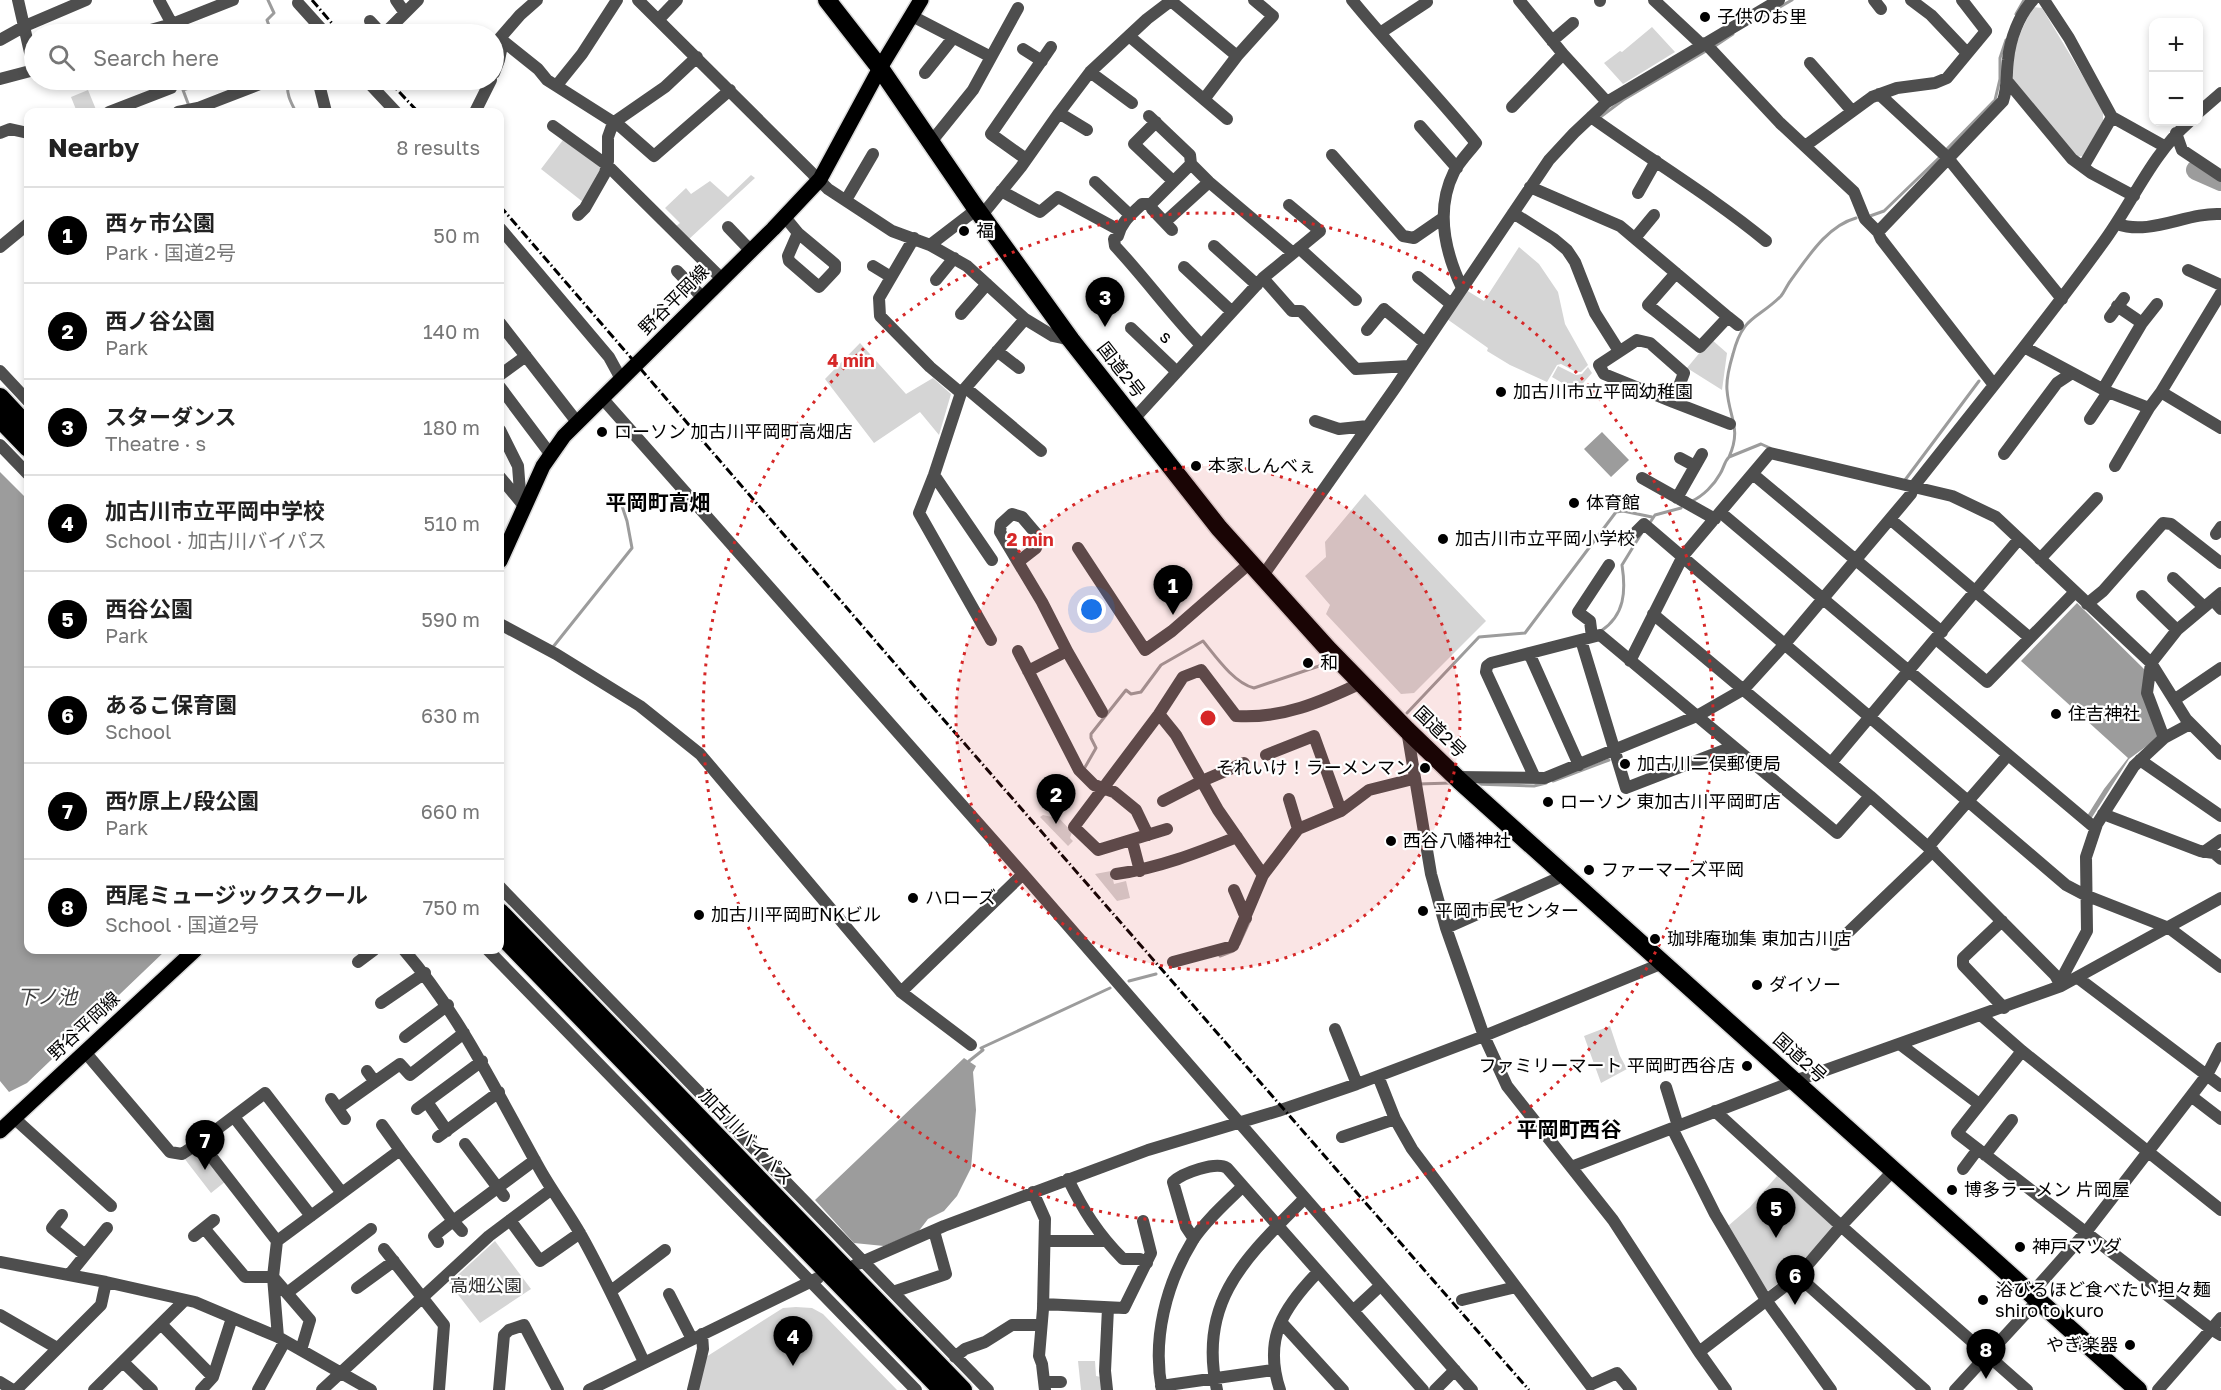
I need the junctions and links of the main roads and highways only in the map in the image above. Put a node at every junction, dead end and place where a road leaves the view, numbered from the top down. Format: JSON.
{"nodes":[{"id":1,"x":827,"y":0,"type":"edge"},
{"id":2,"x":921,"y":0,"type":"edge"},
{"id":3,"x":880,"y":68,"type":"junction"},
{"id":4,"x":0,"y":397,"type":"edge"},
{"id":5,"x":0,"y":419,"type":"edge"},
{"id":6,"x":24,"y":423,"type":"edge"},
{"id":7,"x":24,"y":444,"type":"edge"},
{"id":8,"x":504,"y":548,"type":"edge"},
{"id":9,"x":504,"y":916,"type":"edge"},
{"id":10,"x":504,"y":938,"type":"edge"},
{"id":11,"x":191,"y":954,"type":"edge"},
{"id":12,"x":0,"y":1131,"type":"edge"},
{"id":13,"x":942,"y":1390,"type":"edge"},
{"id":14,"x":963,"y":1390,"type":"edge"},
{"id":15,"x":2138,"y":1390,"type":"edge"}],
"edges":[{"from":1,"to":3,"type":"highway","name":"国道2号"},
{"from":2,"to":3,"type":"main road","name":"野谷平岡線"},
{"from":3,"to":8,"type":"main road","name":"野谷平岡線"},
{"from":3,"to":15,"type":"highway","name":"国道2号"},
{"from":4,"to":6,"type":"highway"},
{"from":5,"to":7,"type":"highway"},
{"from":9,"to":14,"type":"highway","name":"加古川バイパス"},
{"from":10,"to":13,"type":"highway","name":"加古川バイパス"},
{"from":11,"to":12,"type":"main road","name":"野谷平岡線"}]}
